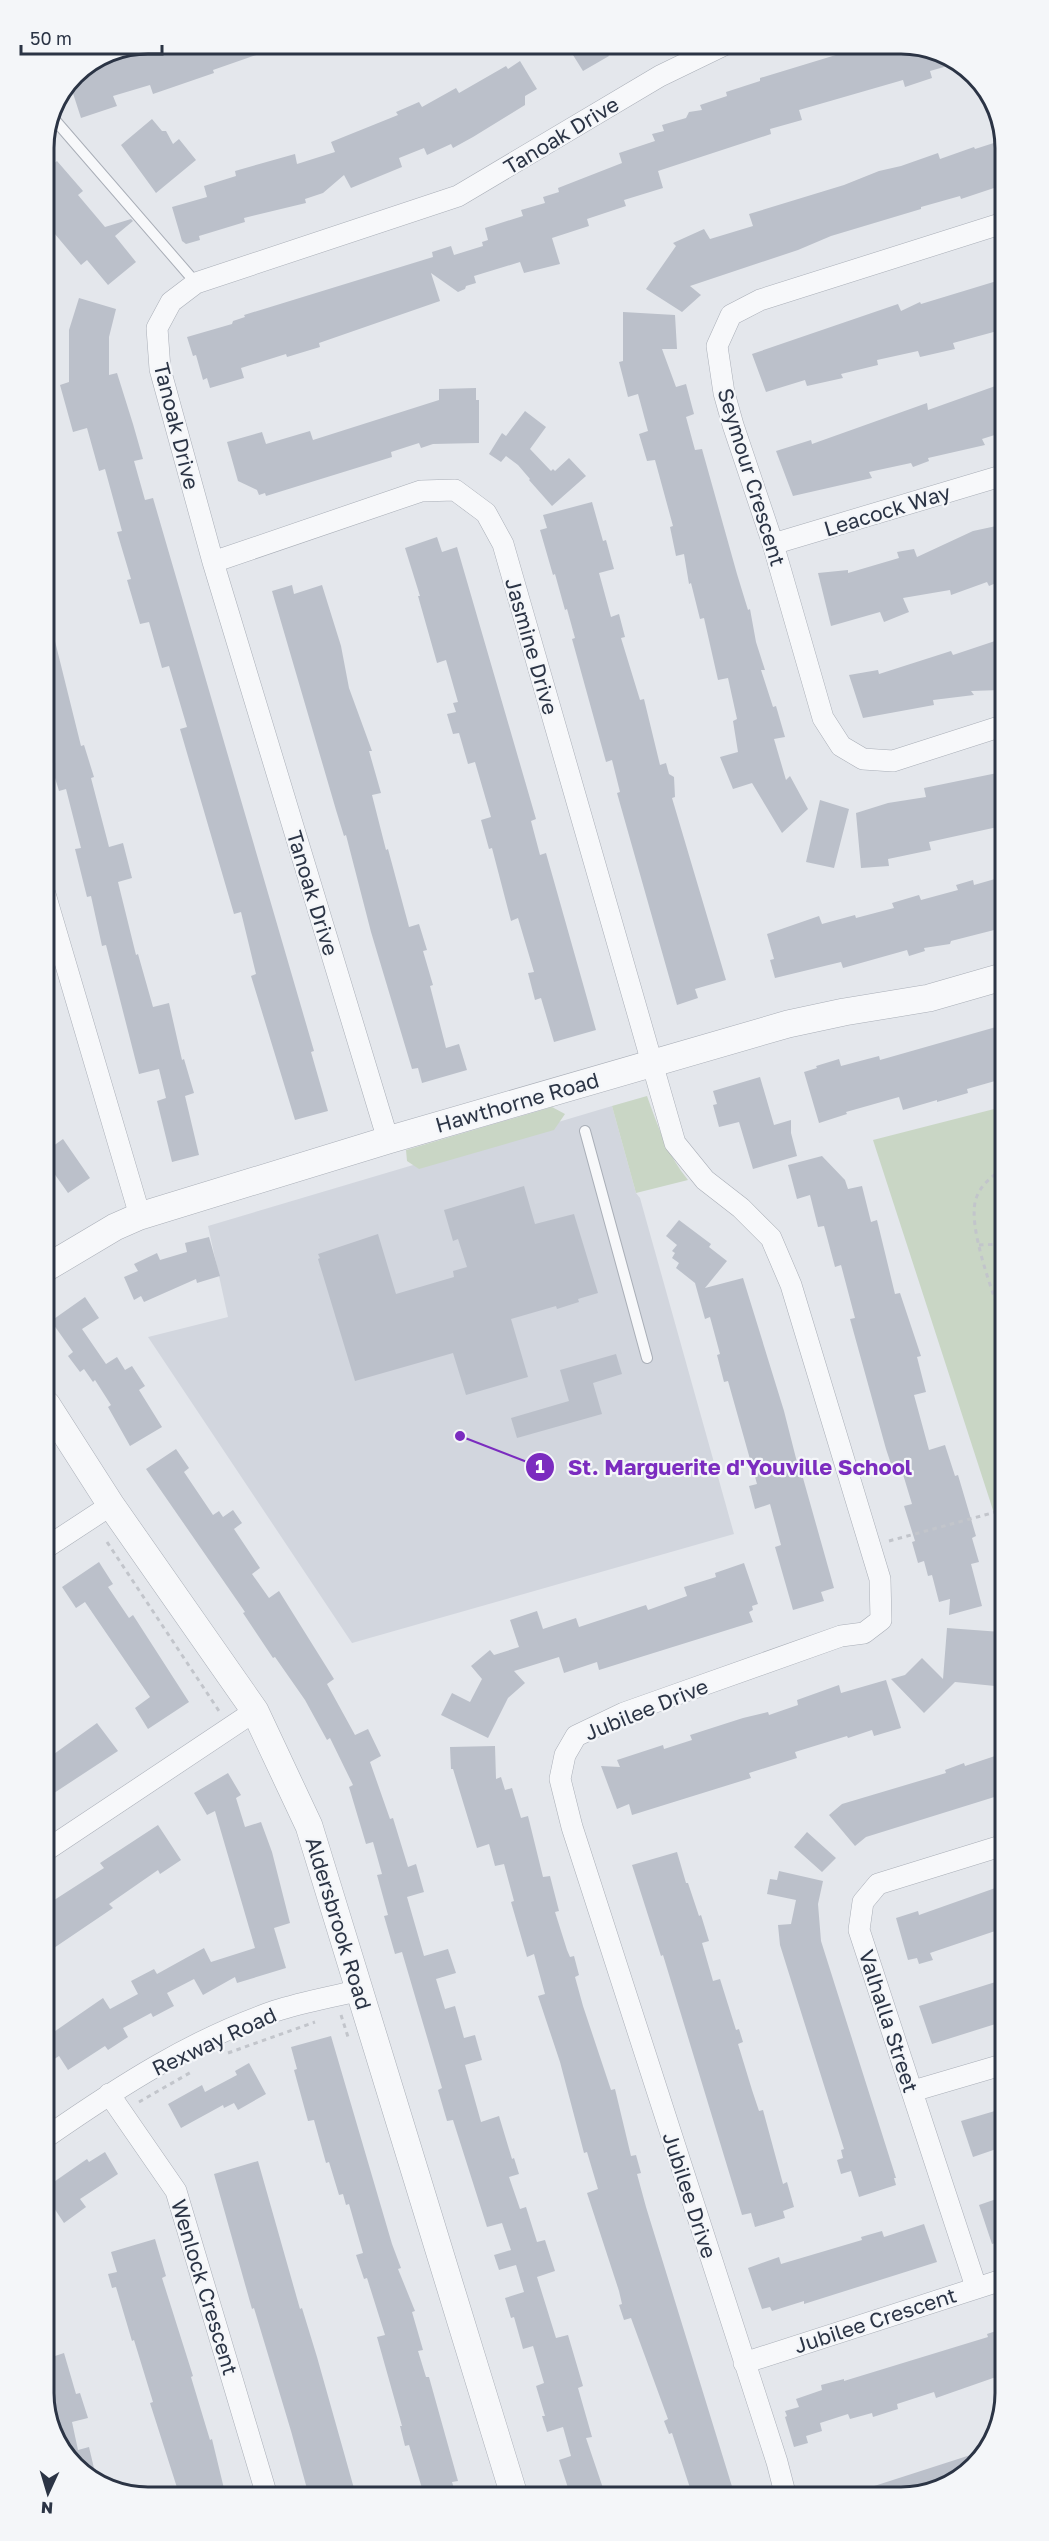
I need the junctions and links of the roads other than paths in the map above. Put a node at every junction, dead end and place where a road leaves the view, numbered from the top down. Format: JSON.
{"nodes":[{"id":1,"x":705,"y":54,"type":"edge"},
{"id":2,"x":57,"y":123,"type":"edge"},
{"id":3,"x":995,"y":226,"type":"edge"},
{"id":4,"x":196,"y":283,"type":"junction"},
{"id":5,"x":995,"y":478,"type":"edge"},
{"id":6,"x":773,"y":544,"type":"junction"},
{"id":7,"x":213,"y":562,"type":"junction"},
{"id":8,"x":995,"y":728,"type":"edge"},
{"id":9,"x":54,"y":925,"type":"edge"},
{"id":10,"x":995,"y":979,"type":"edge"},
{"id":11,"x":651,"y":1064,"type":"junction"},
{"id":12,"x":585,"y":1131,"type":"dead end"},
{"id":13,"x":388,"y":1140,"type":"junction"},
{"id":14,"x":140,"y":1216,"type":"junction"},
{"id":15,"x":54,"y":1263,"type":"edge"},
{"id":16,"x":647,"y":1358,"type":"dead end"},
{"id":17,"x":54,"y":1417,"type":"edge"},
{"id":18,"x":111,"y":1505,"type":"junction"},
{"id":19,"x":54,"y":1542,"type":"edge"},
{"id":20,"x":255,"y":1711,"type":"junction"},
{"id":21,"x":54,"y":1845,"type":"edge"},
{"id":22,"x":995,"y":1848,"type":"edge"},
{"id":23,"x":360,"y":1990,"type":"junction"},
{"id":24,"x":995,"y":2067,"type":"edge"},
{"id":25,"x":913,"y":2091,"type":"junction"},
{"id":26,"x":109,"y":2094,"type":"junction"},
{"id":27,"x":54,"y":2132,"type":"edge"},
{"id":28,"x":995,"y":2282,"type":"edge"},
{"id":29,"x":976,"y":2287,"type":"junction"},
{"id":30,"x":744,"y":2363,"type":"junction"},
{"id":31,"x":264,"y":2487,"type":"edge"},
{"id":32,"x":512,"y":2487,"type":"edge"},
{"id":33,"x":783,"y":2487,"type":"edge"}],
"edges":[{"from":1,"to":4,"type":"street","name":"Tanoak Drive"},
{"from":2,"to":4,"type":"lane"},
{"from":3,"to":6,"type":"street","name":"Seymour Crescent"},
{"from":4,"to":7,"type":"street","name":"Tanoak Drive"},
{"from":5,"to":6,"type":"street","name":"Leacock Way"},
{"from":6,"to":8,"type":"street","name":"Seymour Crescent"},
{"from":7,"to":11,"type":"street","name":"Jasmine Drive"},
{"from":7,"to":13,"type":"street","name":"Tanoak Drive"},
{"from":9,"to":14,"type":"street"},
{"from":10,"to":11,"type":"street","name":"Hawthorne Road"},
{"from":11,"to":13,"type":"street","name":"Hawthorne Road"},
{"from":11,"to":30,"type":"street","name":"Jubilee Drive"},
{"from":12,"to":16,"type":"lane"},
{"from":13,"to":14,"type":"street","name":"Hawthorne Road"},
{"from":14,"to":15,"type":"street","name":"Hawthorne Road"},
{"from":17,"to":18,"type":"street","name":"Aldersbrook Road"},
{"from":18,"to":19,"type":"street"},
{"from":18,"to":20,"type":"street","name":"Aldersbrook Road"},
{"from":20,"to":21,"type":"street"},
{"from":20,"to":23,"type":"street","name":"Aldersbrook Road"},
{"from":22,"to":25,"type":"street","name":"Valhalla Street"},
{"from":23,"to":26,"type":"street","name":"Rexway Road"},
{"from":23,"to":32,"type":"street","name":"Aldersbrook Road"},
{"from":24,"to":25,"type":"street"},
{"from":25,"to":29,"type":"street","name":"Valhalla Street"},
{"from":26,"to":27,"type":"street","name":"Rexway Road"},
{"from":26,"to":31,"type":"street","name":"Wenlock Crescent"},
{"from":28,"to":29,"type":"street","name":"Jubilee Crescent"},
{"from":29,"to":30,"type":"street","name":"Jubilee Crescent"},
{"from":30,"to":33,"type":"street","name":"Jubilee Drive"}]}
